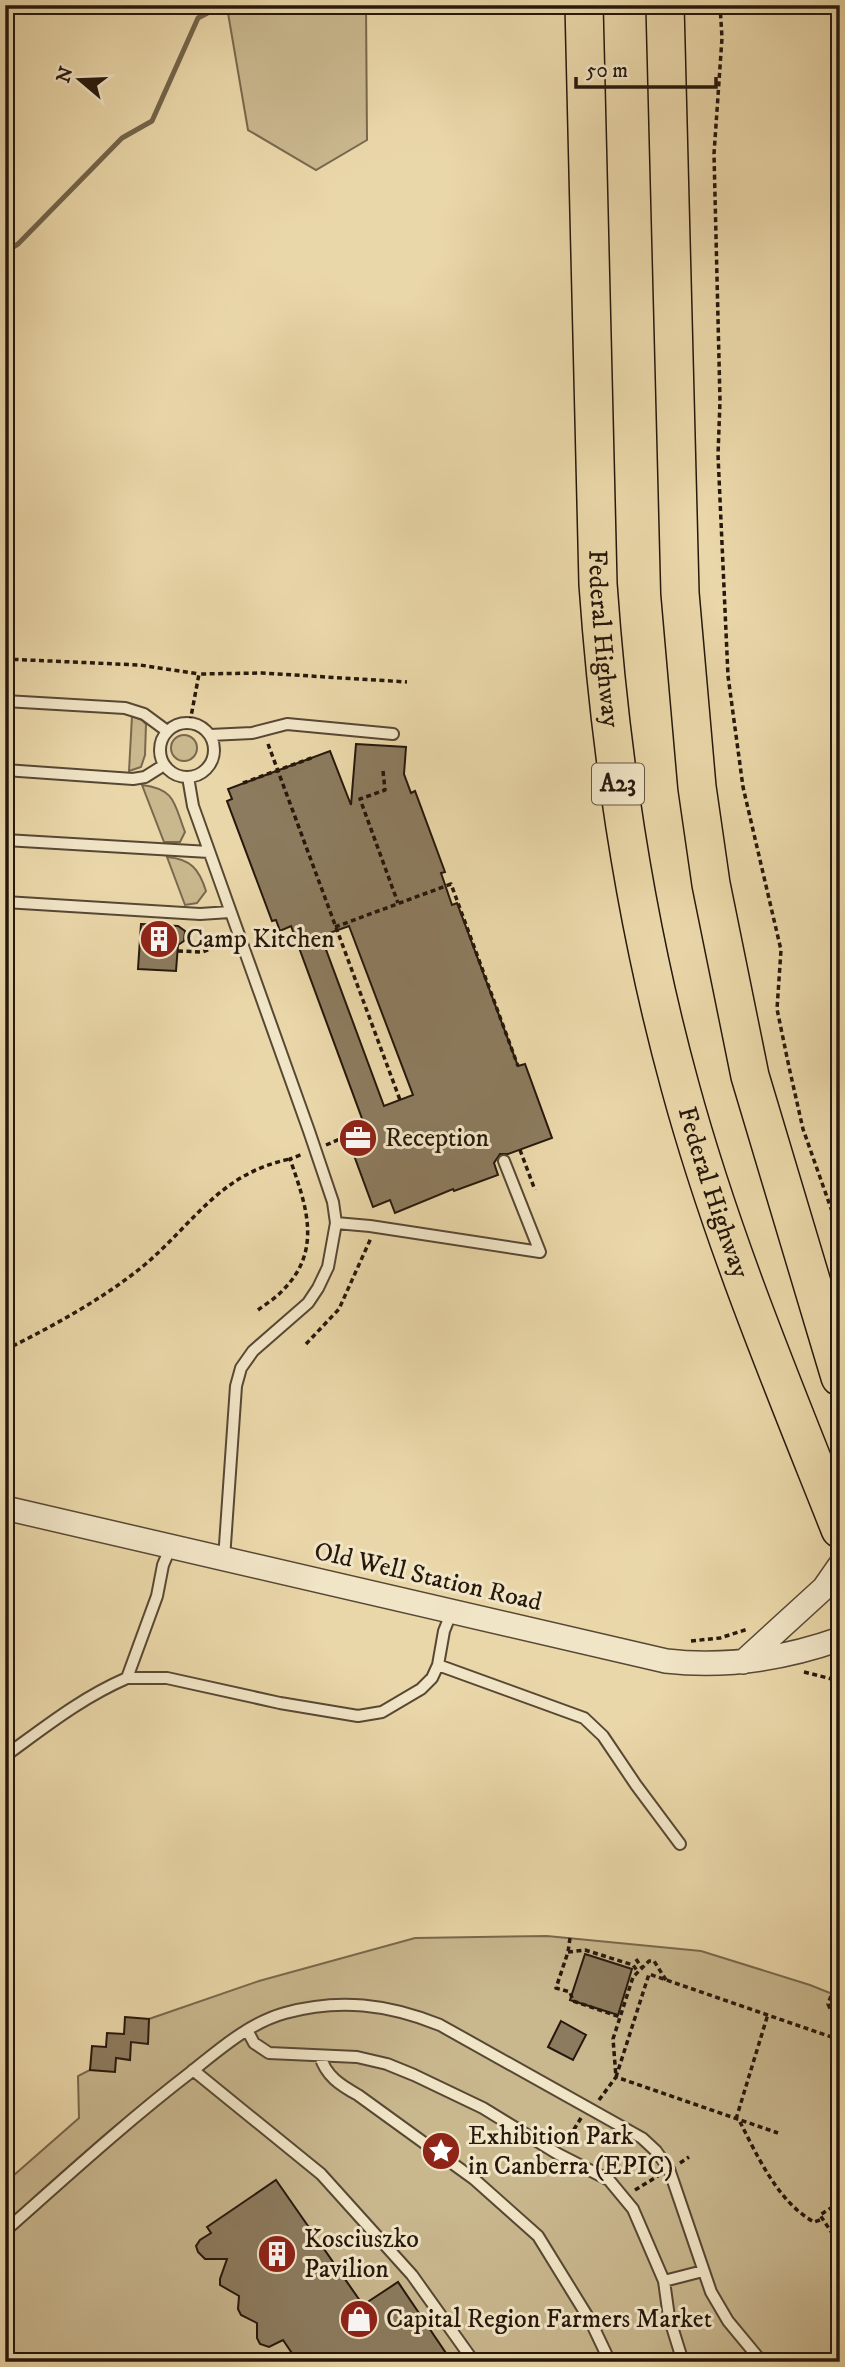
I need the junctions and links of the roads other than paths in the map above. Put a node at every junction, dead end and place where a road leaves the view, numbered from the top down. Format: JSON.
{"nodes":[{"id":1,"x":584,"y":5,"type":"edge"},
{"id":2,"x":665,"y":5,"type":"edge"},
{"id":3,"x":11,"y":701,"type":"edge"},
{"id":4,"x":167,"y":731,"type":"junction"},
{"id":5,"x":393,"y":734,"type":"dead end"},
{"id":6,"x":210,"y":735,"type":"junction"},
{"id":7,"x":164,"y":765,"type":"junction"},
{"id":8,"x":5,"y":770,"type":"edge"},
{"id":9,"x":188,"y":778,"type":"junction"},
{"id":10,"x":5,"y":840,"type":"edge"},
{"id":11,"x":209,"y":852,"type":"junction"},
{"id":12,"x":5,"y":902,"type":"edge"},
{"id":13,"x":230,"y":912,"type":"junction"},
{"id":14,"x":504,"y":1161,"type":"dead end"},
{"id":15,"x":336,"y":1223,"type":"junction"},
{"id":16,"x":840,"y":1377,"type":"edge"},
{"id":17,"x":5,"y":1508,"type":"edge"},
{"id":18,"x":840,"y":1529,"type":"edge"},
{"id":19,"x":171,"y":1546,"type":"junction"},
{"id":20,"x":224,"y":1559,"type":"junction"},
{"id":21,"x":840,"y":1565,"type":"edge"},
{"id":22,"x":452,"y":1611,"type":"junction"},
{"id":23,"x":840,"y":1639,"type":"edge"},
{"id":24,"x":743,"y":1662,"type":"junction"},
{"id":25,"x":438,"y":1665,"type":"junction"},
{"id":26,"x":127,"y":1678,"type":"junction"},
{"id":27,"x":5,"y":1756,"type":"edge"},
{"id":28,"x":680,"y":1844,"type":"dead end"},
{"id":29,"x":247,"y":2030,"type":"junction"},
{"id":30,"x":320,"y":2056,"type":"junction"},
{"id":31,"x":193,"y":2070,"type":"junction"},
{"id":32,"x":5,"y":2231,"type":"edge"},
{"id":33,"x":703,"y":2271,"type":"junction"},
{"id":34,"x":664,"y":2281,"type":"junction"},
{"id":35,"x":474,"y":2362,"type":"edge"},
{"id":36,"x":610,"y":2362,"type":"edge"},
{"id":37,"x":683,"y":2362,"type":"edge"},
{"id":38,"x":762,"y":2362,"type":"edge"}],
"edges":[{"from":1,"to":18,"type":"highway","name":"Federal Highway","number":"A23"},
{"from":2,"to":16,"type":"highway"},
{"from":3,"to":4,"type":"lane"},
{"from":4,"to":6,"type":"lane"},
{"from":4,"to":7,"type":"lane"},
{"from":5,"to":6,"type":"lane"},
{"from":6,"to":9,"type":"lane"},
{"from":7,"to":8,"type":"lane"},
{"from":7,"to":9,"type":"lane"},
{"from":9,"to":11,"type":"lane"},
{"from":10,"to":11,"type":"lane"},
{"from":11,"to":13,"type":"lane"},
{"from":12,"to":13,"type":"lane"},
{"from":13,"to":15,"type":"lane"},
{"from":14,"to":15,"type":"lane"},
{"from":15,"to":20,"type":"lane"},
{"from":17,"to":19,"type":"street","name":"Old Well Station Road"},
{"from":19,"to":20,"type":"street","name":"Old Well Station Road"},
{"from":19,"to":26,"type":"lane"},
{"from":20,"to":22,"type":"street","name":"Old Well Station Road"},
{"from":21,"to":24,"type":"street"},
{"from":22,"to":24,"type":"street","name":"Old Well Station Road"},
{"from":22,"to":25,"type":"lane"},
{"from":23,"to":24,"type":"street","name":"Old Well Station Road"},
{"from":25,"to":26,"type":"lane"},
{"from":25,"to":28,"type":"lane"},
{"from":26,"to":27,"type":"lane"},
{"from":29,"to":30,"type":"lane"},
{"from":29,"to":31,"type":"lane"},
{"from":29,"to":33,"type":"lane"},
{"from":30,"to":34,"type":"lane"},
{"from":30,"to":36,"type":"lane"},
{"from":31,"to":32,"type":"lane"},
{"from":31,"to":35,"type":"lane"},
{"from":33,"to":34,"type":"lane"},
{"from":33,"to":38,"type":"lane"},
{"from":34,"to":37,"type":"lane"}]}
